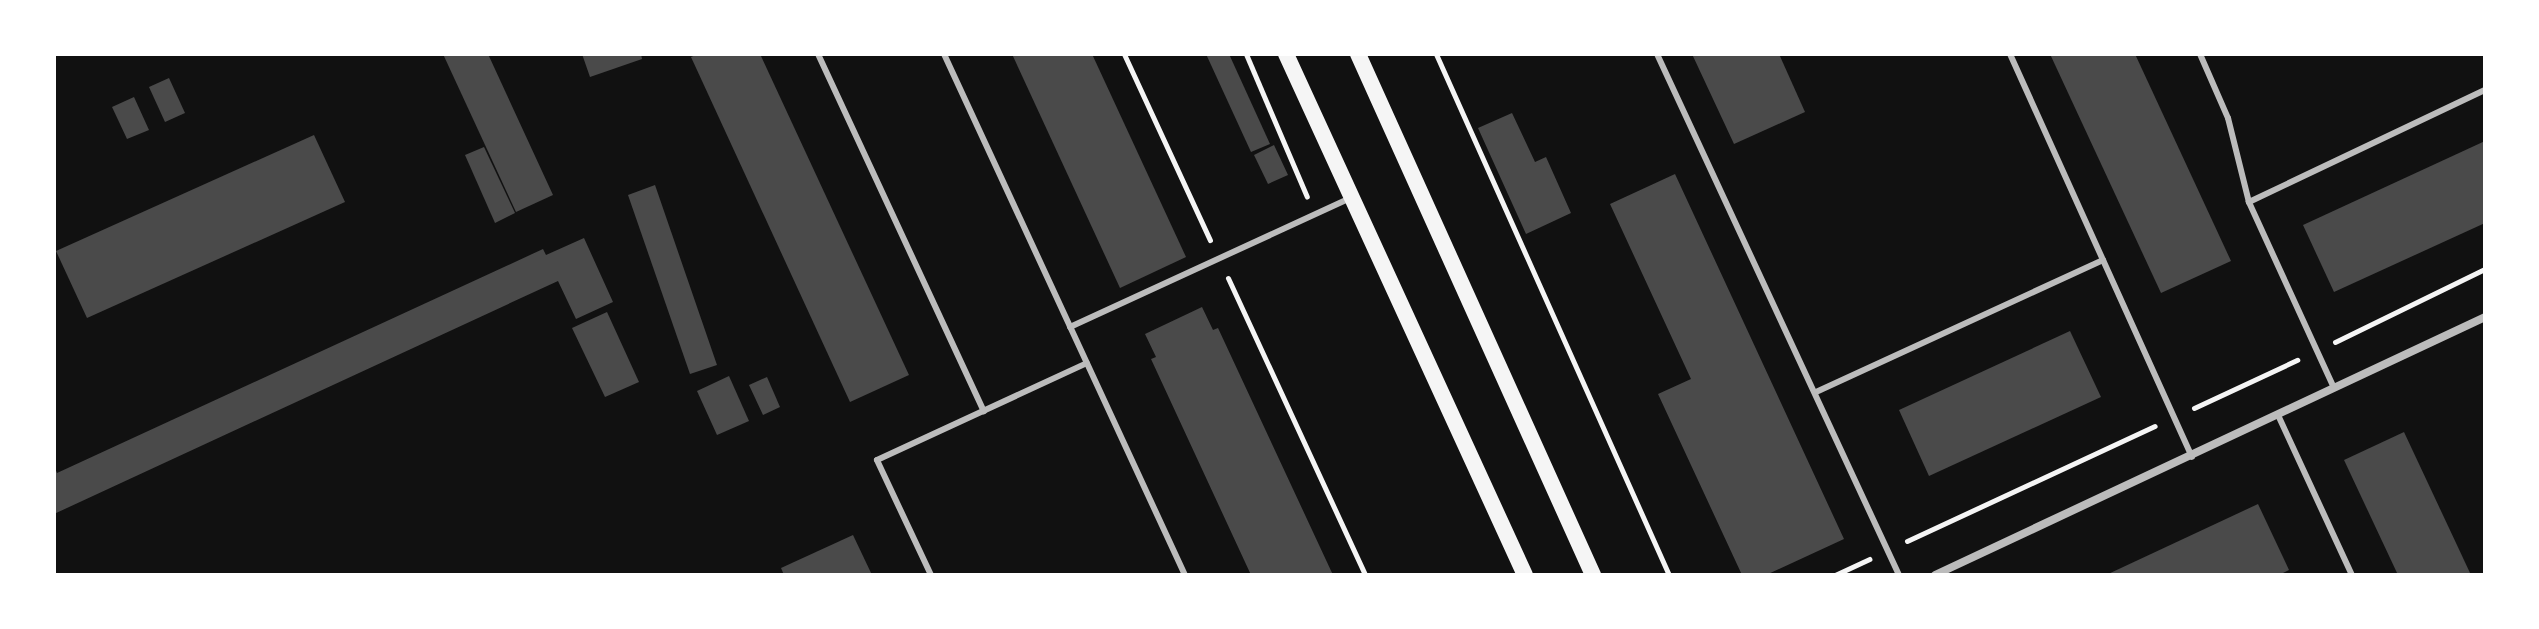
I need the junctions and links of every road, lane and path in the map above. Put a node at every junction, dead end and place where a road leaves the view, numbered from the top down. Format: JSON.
{"nodes":[{"id":1,"x":818,"y":54,"type":"edge"},
{"id":2,"x":944,"y":54,"type":"edge"},
{"id":3,"x":1124,"y":54,"type":"edge"},
{"id":4,"x":1246,"y":54,"type":"edge"},
{"id":5,"x":1286,"y":54,"type":"edge"},
{"id":6,"x":1358,"y":54,"type":"edge"},
{"id":7,"x":1436,"y":54,"type":"edge"},
{"id":8,"x":1657,"y":54,"type":"edge"},
{"id":9,"x":2010,"y":54,"type":"edge"},
{"id":10,"x":2200,"y":54,"type":"edge"},
{"id":11,"x":2485,"y":90,"type":"edge"},
{"id":12,"x":1352,"y":197,"type":"junction"},
{"id":13,"x":2249,"y":202,"type":"junction"},
{"id":14,"x":1314,"y":213,"type":"junction"},
{"id":15,"x":1218,"y":259,"type":"junction"},
{"id":16,"x":2103,"y":260,"type":"junction"},
{"id":17,"x":2485,"y":317,"type":"edge"},
{"id":18,"x":1070,"y":327,"type":"junction"},
{"id":19,"x":1087,"y":363,"type":"junction"},
{"id":20,"x":2334,"y":388,"type":"junction"},
{"id":21,"x":1816,"y":392,"type":"junction"},
{"id":22,"x":984,"y":411,"type":"junction"},
{"id":23,"x":2278,"y":415,"type":"junction"},
{"id":24,"x":2192,"y":457,"type":"junction"},
{"id":25,"x":931,"y":575,"type":"edge"},
{"id":26,"x":1185,"y":575,"type":"edge"},
{"id":27,"x":1365,"y":575,"type":"edge"},
{"id":28,"x":1525,"y":575,"type":"edge"},
{"id":29,"x":1593,"y":575,"type":"edge"},
{"id":30,"x":1669,"y":575,"type":"edge"},
{"id":31,"x":1899,"y":575,"type":"edge"},
{"id":32,"x":1935,"y":575,"type":"edge"},
{"id":33,"x":2352,"y":575,"type":"edge"}],
"edges":[{"from":1,"to":22,"type":"lane"},
{"from":2,"to":18,"type":"lane"},
{"from":3,"to":15,"type":"path"},
{"from":4,"to":14,"type":"path"},
{"from":5,"to":12,"type":"main road"},
{"from":6,"to":29,"type":"main road"},
{"from":7,"to":30,"type":"path"},
{"from":8,"to":21,"type":"lane"},
{"from":9,"to":16,"type":"lane"},
{"from":10,"to":13,"type":"lane"},
{"from":11,"to":13,"type":"lane"},
{"from":12,"to":14,"type":"lane"},
{"from":12,"to":28,"type":"main road"},
{"from":13,"to":20,"type":"lane"},
{"from":14,"to":15,"type":"lane"},
{"from":15,"to":18,"type":"lane"},
{"from":15,"to":27,"type":"path"},
{"from":16,"to":21,"type":"lane"},
{"from":16,"to":24,"type":"lane"},
{"from":17,"to":20,"type":"street"},
{"from":18,"to":19,"type":"lane"},
{"from":19,"to":22,"type":"lane"},
{"from":19,"to":26,"type":"lane"},
{"from":20,"to":23,"type":"street"},
{"from":21,"to":31,"type":"lane"},
{"from":22,"to":25,"type":"lane"},
{"from":23,"to":24,"type":"street"},
{"from":23,"to":33,"type":"lane"},
{"from":24,"to":32,"type":"street"}]}
